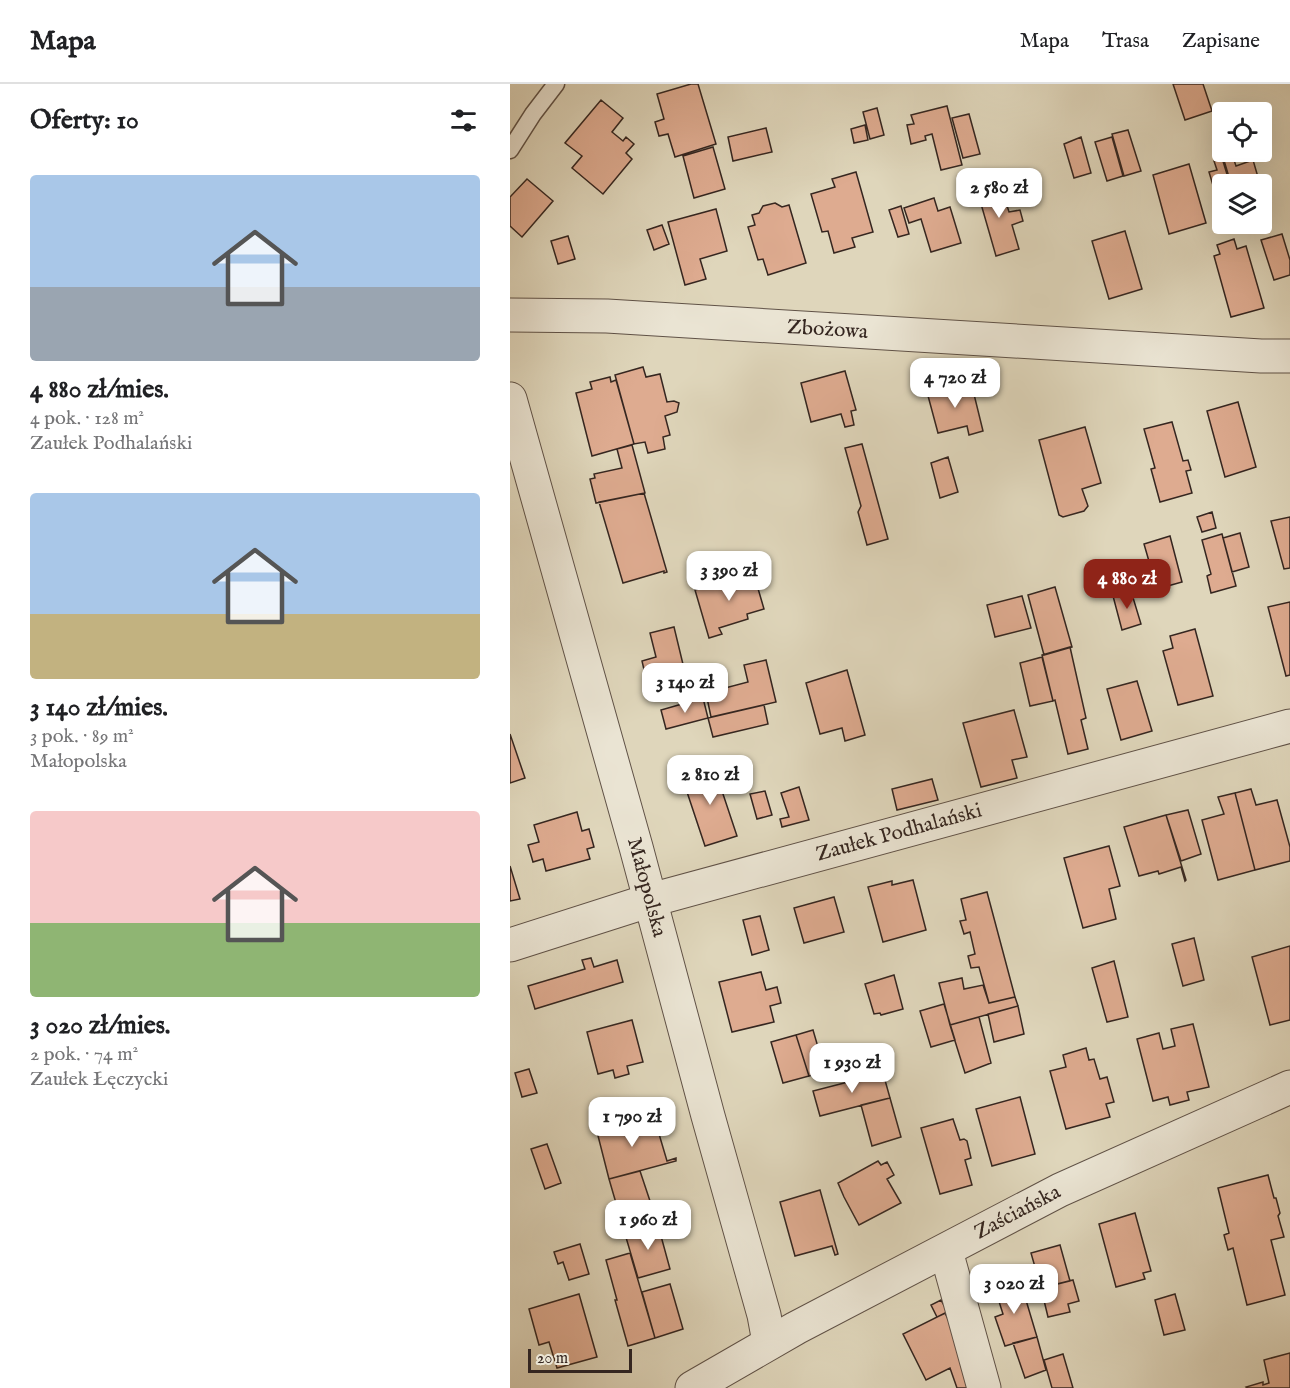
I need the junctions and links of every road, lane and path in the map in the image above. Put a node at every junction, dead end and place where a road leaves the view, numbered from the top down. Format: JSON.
{"nodes":[{"id":1,"x":556,"y":84,"type":"edge"},
{"id":2,"x":510,"y":150,"type":"edge"},
{"id":3,"x":510,"y":315,"type":"edge"},
{"id":4,"x":1290,"y":356,"type":"edge"},
{"id":5,"x":510,"y":399,"type":"edge"},
{"id":6,"x":1290,"y":726,"type":"edge"},
{"id":7,"x":651,"y":900,"type":"junction"},
{"id":8,"x":510,"y":945,"type":"edge"},
{"id":9,"x":1290,"y":1087,"type":"edge"},
{"id":10,"x":946,"y":1251,"type":"junction"},
{"id":11,"x":769,"y":1342,"type":"junction"},
{"id":12,"x":692,"y":1388,"type":"edge"},
{"id":13,"x":984,"y":1388,"type":"edge"}],
"edges":[{"from":1,"to":2,"type":"lane"},
{"from":3,"to":4,"type":"street","name":"Zbożowa"},
{"from":5,"to":7,"type":"street","name":"Małopolska"},
{"from":6,"to":7,"type":"street","name":"Zaułek Podhalański"},
{"from":7,"to":8,"type":"street","name":"Zaułek Podhalański"},
{"from":7,"to":11,"type":"street","name":"Małopolska"},
{"from":9,"to":10,"type":"street","name":"Zaściańska"},
{"from":10,"to":11,"type":"street","name":"Zaściańska"},
{"from":10,"to":13,"type":"street"},
{"from":11,"to":12,"type":"street","name":"Zaściańska"}]}
